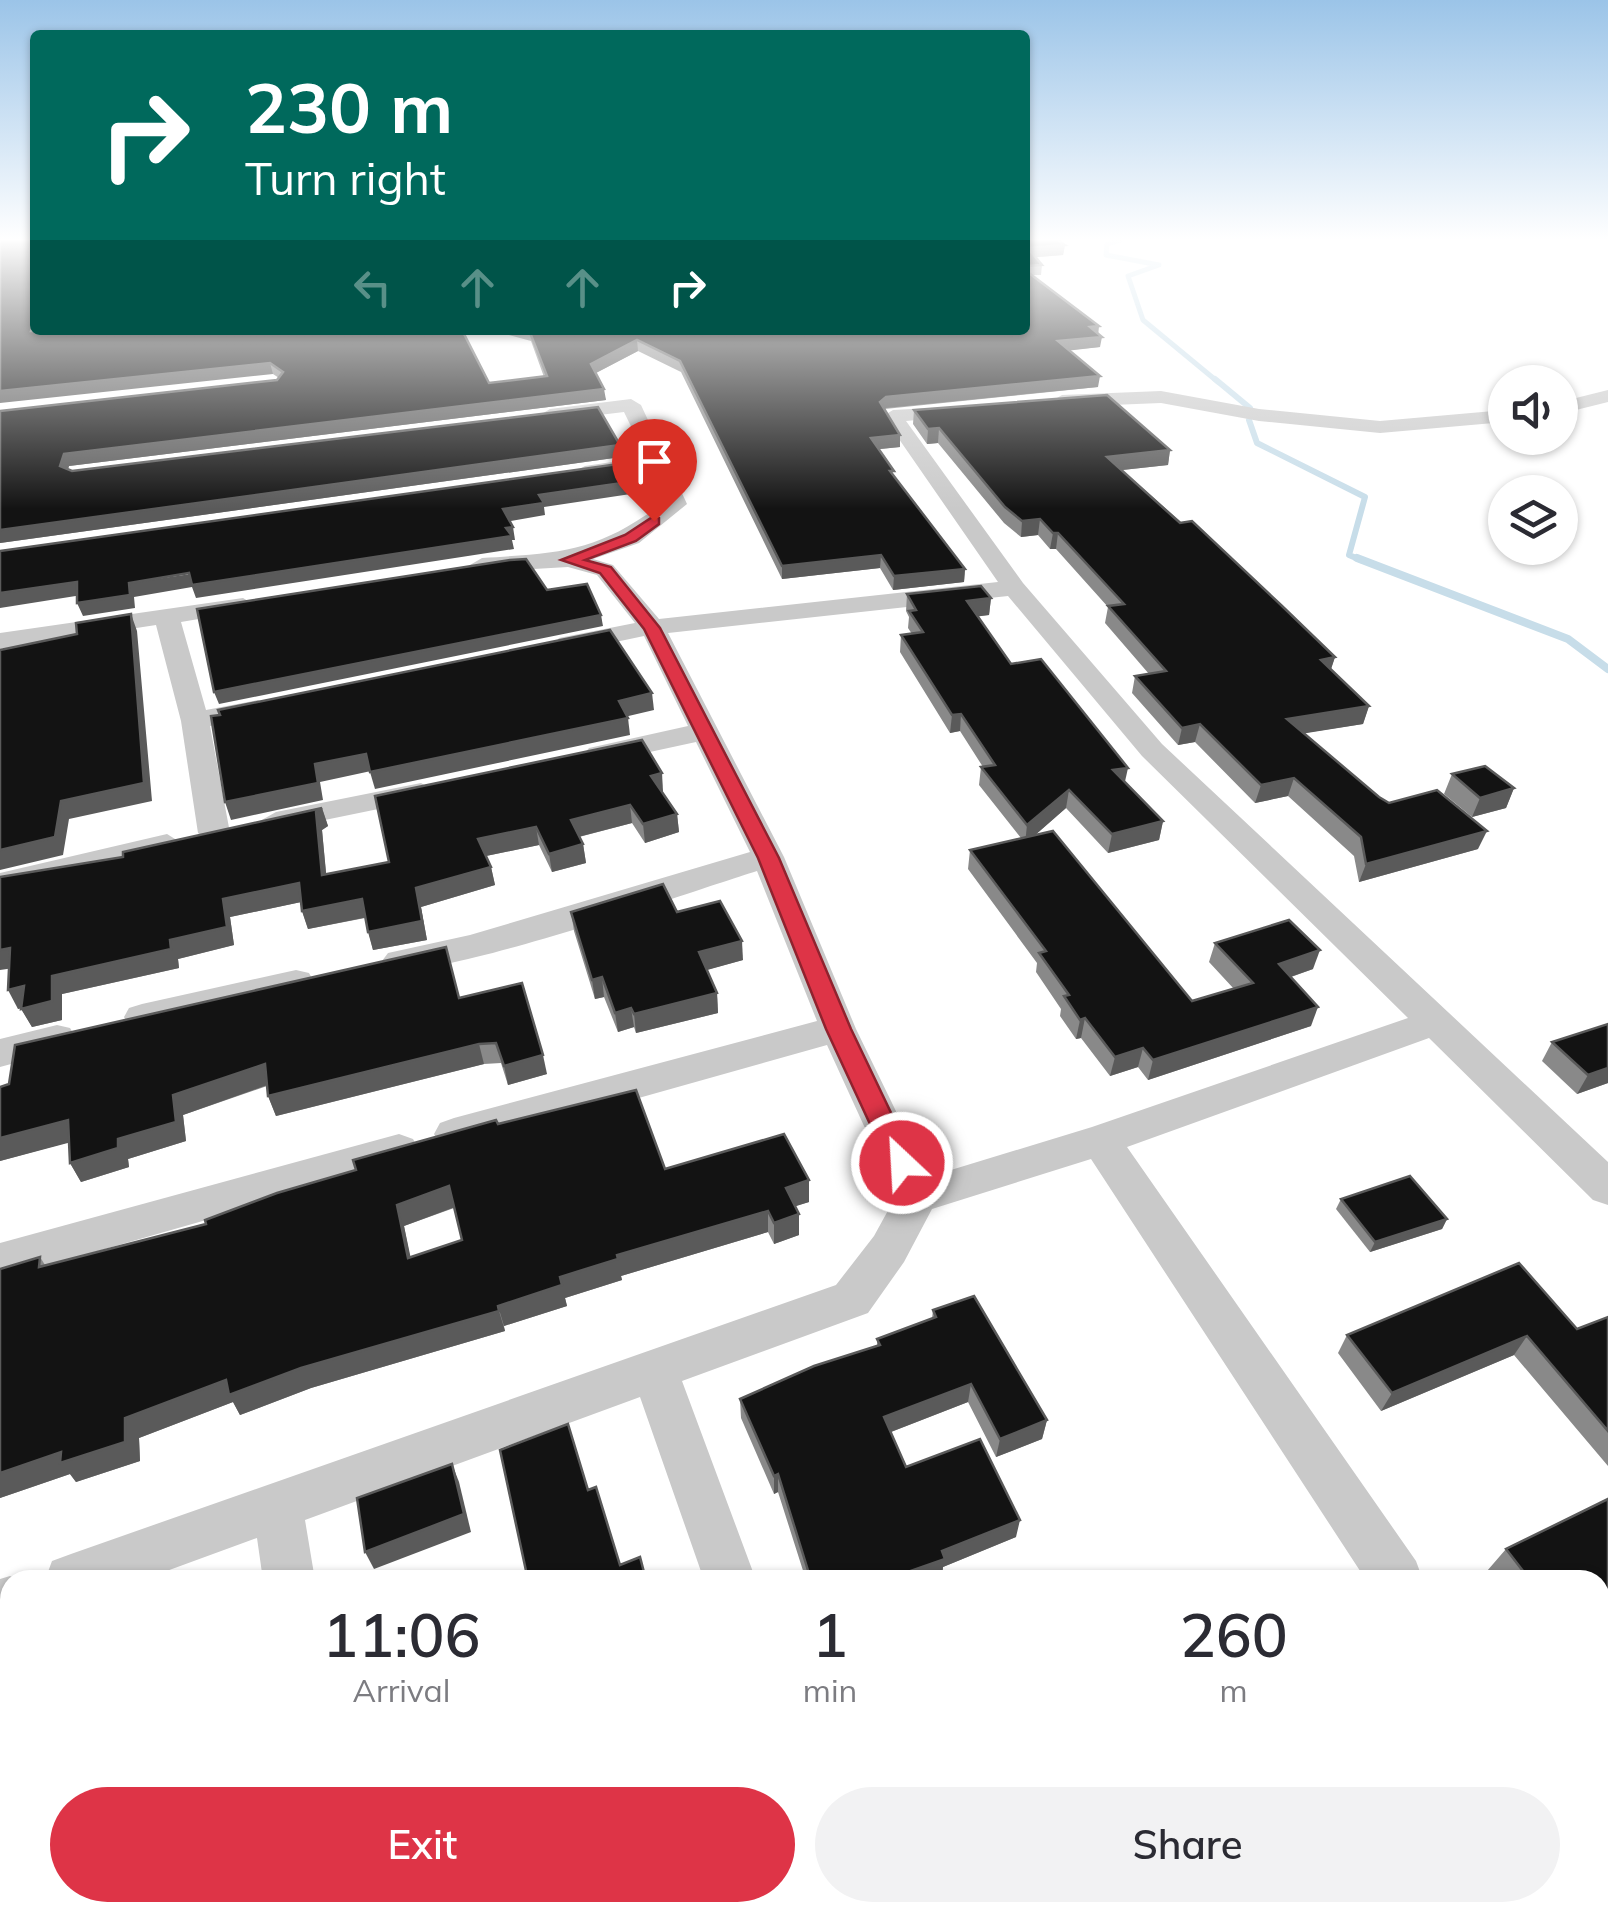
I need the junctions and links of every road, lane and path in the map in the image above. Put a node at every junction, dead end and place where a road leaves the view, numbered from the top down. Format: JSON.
{"nodes":[{"id":1,"x":1608,"y":396,"type":"edge"},
{"id":2,"x":1043,"y":402,"type":"edge"},
{"id":3,"x":1578,"y":404,"type":"edge"},
{"id":4,"x":987,"y":407,"type":"edge"},
{"id":5,"x":534,"y":417,"type":"edge"},
{"id":6,"x":1488,"y":418,"type":"edge"},
{"id":7,"x":658,"y":461,"type":"junction"},
{"id":8,"x":564,"y":476,"type":"edge"},
{"id":9,"x":569,"y":560,"type":"junction"},
{"id":10,"x":454,"y":570,"type":"edge"},
{"id":11,"x":1014,"y":588,"type":"junction"},
{"id":12,"x":282,"y":599,"type":"edge"},
{"id":13,"x":167,"y":618,"type":"junction"},
{"id":14,"x":652,"y":628,"type":"junction"},
{"id":15,"x":0,"y":641,"type":"edge"},
{"id":16,"x":538,"y":651,"type":"edge"},
{"id":17,"x":290,"y":702,"type":"edge"},
{"id":18,"x":195,"y":721,"type":"junction"},
{"id":19,"x":706,"y":731,"type":"junction"},
{"id":20,"x":578,"y":759,"type":"edge"},
{"id":21,"x":450,"y":786,"type":"edge"},
{"id":22,"x":214,"y":833,"type":"junction"},
{"id":23,"x":768,"y":858,"type":"junction"},
{"id":24,"x":0,"y":882,"type":"edge"},
{"id":25,"x":374,"y":966,"type":"edge"},
{"id":26,"x":336,"y":974,"type":"edge"},
{"id":27,"x":1435,"y":1022,"type":"junction"},
{"id":28,"x":838,"y":1029,"type":"junction"},
{"id":29,"x":0,"y":1053,"type":"edge"},
{"id":30,"x":1100,"y":1140,"type":"junction"},
{"id":31,"x":1608,"y":1188,"type":"edge"},
{"id":32,"x":917,"y":1197,"type":"junction"},
{"id":33,"x":0,"y":1260,"type":"edge"},
{"id":34,"x":653,"y":1367,"type":"junction"},
{"id":35,"x":277,"y":1503,"type":"junction"},
{"id":36,"x":98,"y":1570,"type":"edge"},
{"id":37,"x":287,"y":1570,"type":"edge"},
{"id":38,"x":726,"y":1570,"type":"edge"},
{"id":39,"x":1390,"y":1570,"type":"edge"}],
"edges":[{"from":1,"to":3,"type":"street"},
{"from":2,"to":6,"type":"street"},
{"from":4,"to":11,"type":"street"},
{"from":5,"to":7,"type":"street"},
{"from":7,"to":8,"type":"street"},
{"from":7,"to":9,"type":"street"},
{"from":9,"to":10,"type":"street"},
{"from":9,"to":14,"type":"street"},
{"from":11,"to":14,"type":"street"},
{"from":11,"to":27,"type":"street"},
{"from":12,"to":13,"type":"street"},
{"from":13,"to":15,"type":"street"},
{"from":13,"to":18,"type":"street"},
{"from":14,"to":16,"type":"street"},
{"from":14,"to":19,"type":"street"},
{"from":17,"to":18,"type":"street"},
{"from":18,"to":22,"type":"street"},
{"from":19,"to":20,"type":"street"},
{"from":19,"to":23,"type":"street"},
{"from":21,"to":22,"type":"street"},
{"from":22,"to":24,"type":"street"},
{"from":23,"to":25,"type":"street"},
{"from":23,"to":28,"type":"street"},
{"from":26,"to":29,"type":"street"},
{"from":27,"to":30,"type":"street"},
{"from":27,"to":31,"type":"street"},
{"from":28,"to":32,"type":"street"},
{"from":28,"to":33,"type":"street"},
{"from":30,"to":32,"type":"street"},
{"from":30,"to":39,"type":"street"},
{"from":32,"to":34,"type":"street"},
{"from":34,"to":35,"type":"street"},
{"from":34,"to":38,"type":"street"},
{"from":35,"to":36,"type":"street"},
{"from":35,"to":37,"type":"street"}]}
